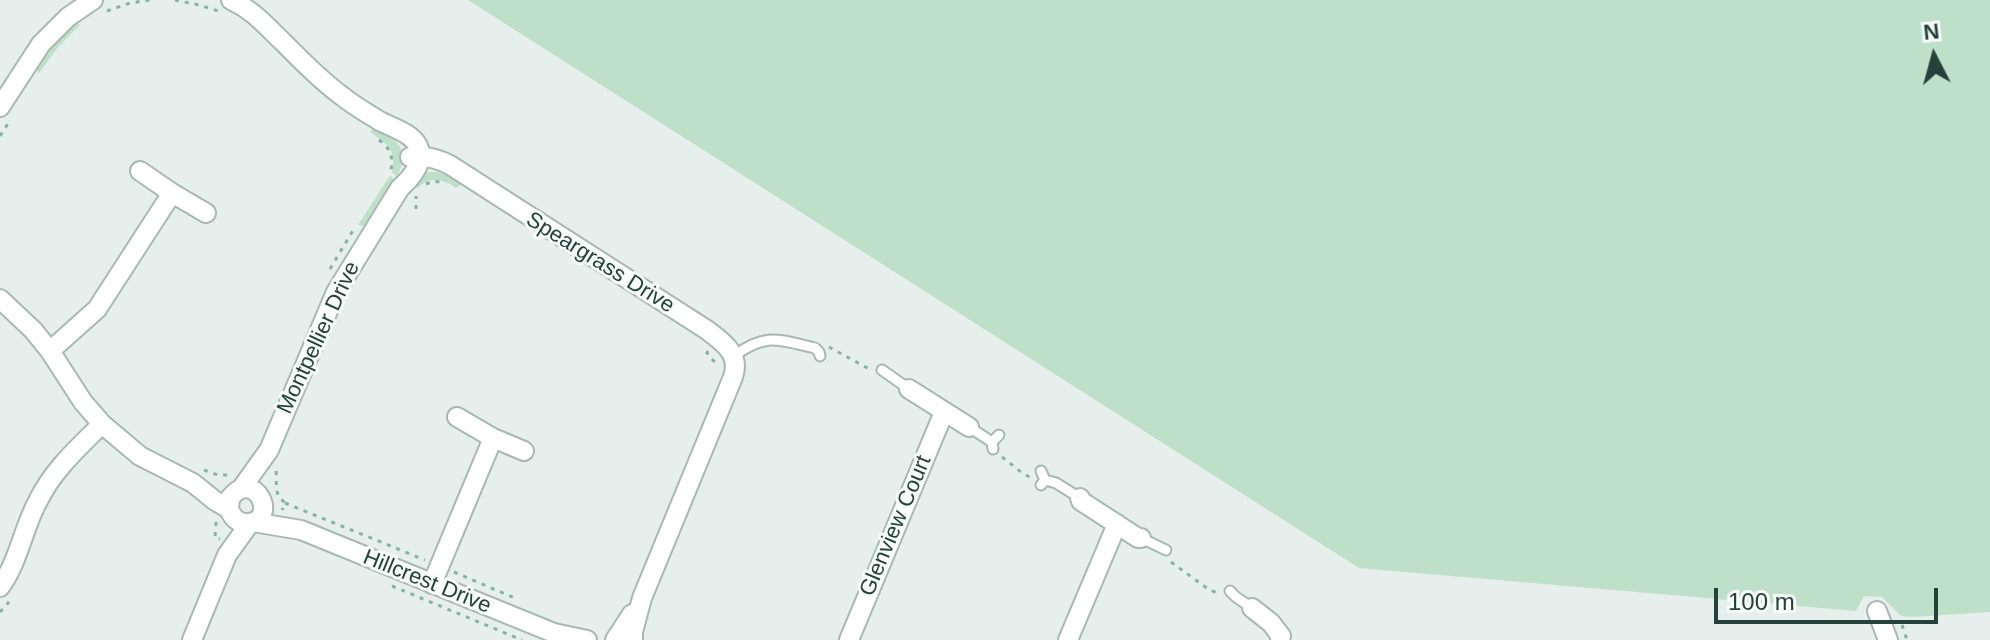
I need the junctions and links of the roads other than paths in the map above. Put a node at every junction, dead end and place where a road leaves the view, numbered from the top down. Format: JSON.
{"nodes":[{"id":1,"x":231,"y":0,"type":"edge"},
{"id":2,"x":96,"y":7,"type":"edge"},
{"id":3,"x":4,"y":115,"type":"edge"},
{"id":4,"x":416,"y":158,"type":"junction"},
{"id":5,"x":140,"y":171,"type":"dead end"},
{"id":6,"x":172,"y":193,"type":"junction"},
{"id":7,"x":206,"y":213,"type":"dead end"},
{"id":8,"x":0,"y":299,"type":"edge"},
{"id":9,"x":818,"y":346,"type":"road end"},
{"id":10,"x":50,"y":351,"type":"junction"},
{"id":11,"x":734,"y":356,"type":"junction"},
{"id":12,"x":881,"y":369,"type":"road end"},
{"id":13,"x":909,"y":389,"type":"joint"},
{"id":14,"x":944,"y":412,"type":"junction"},
{"id":15,"x":457,"y":417,"type":"dead end"},
{"id":16,"x":102,"y":424,"type":"junction"},
{"id":17,"x":969,"y":427,"type":"joint"},
{"id":18,"x":493,"y":438,"type":"junction"},
{"id":19,"x":995,"y":442,"type":"road end"},
{"id":20,"x":269,"y":450,"type":"junction"},
{"id":21,"x":524,"y":451,"type":"dead end"},
{"id":22,"x":195,"y":475,"type":"junction"},
{"id":23,"x":1042,"y":479,"type":"road end"},
{"id":24,"x":239,"y":484,"type":"junction"},
{"id":25,"x":1080,"y":498,"type":"joint"},
{"id":26,"x":263,"y":501,"type":"junction"},
{"id":27,"x":230,"y":512,"type":"junction"},
{"id":28,"x":251,"y":523,"type":"junction"},
{"id":29,"x":1117,"y":524,"type":"junction"},
{"id":30,"x":301,"y":530,"type":"junction"},
{"id":31,"x":1141,"y":538,"type":"joint"},
{"id":32,"x":1169,"y":552,"type":"road end"},
{"id":33,"x":227,"y":555,"type":"junction"},
{"id":34,"x":432,"y":584,"type":"junction"},
{"id":35,"x":1217,"y":593,"type":"road end"},
{"id":36,"x":5,"y":594,"type":"edge"},
{"id":37,"x":642,"y":598,"type":"junction"},
{"id":38,"x":1252,"y":608,"type":"joint"},
{"id":39,"x":1877,"y":611,"type":"dead end"},
{"id":40,"x":559,"y":637,"type":"edge"},
{"id":41,"x":1284,"y":639,"type":"edge"},
{"id":42,"x":192,"y":640,"type":"edge"},
{"id":43,"x":587,"y":640,"type":"edge"},
{"id":44,"x":615,"y":640,"type":"edge"},
{"id":45,"x":633,"y":640,"type":"edge"},
{"id":46,"x":849,"y":640,"type":"edge"},
{"id":47,"x":1068,"y":640,"type":"edge"},
{"id":48,"x":1888,"y":640,"type":"edge"}],
"edges":[{"from":1,"to":4,"type":"street"},
{"from":2,"to":3,"type":"street"},
{"from":4,"to":11,"type":"street","name":"Speargrass Drive"},
{"from":4,"to":20,"type":"street","name":"Montpellier Drive"},
{"from":5,"to":6,"type":"street"},
{"from":6,"to":7,"type":"street"},
{"from":6,"to":10,"type":"street"},
{"from":8,"to":10,"type":"street"},
{"from":9,"to":11,"type":"lane"},
{"from":10,"to":16,"type":"street"},
{"from":11,"to":37,"type":"street"},
{"from":12,"to":13,"type":"lane"},
{"from":13,"to":14,"type":"street"},
{"from":14,"to":17,"type":"street"},
{"from":14,"to":46,"type":"street","name":"Glenview Court"},
{"from":15,"to":18,"type":"street"},
{"from":16,"to":22,"type":"street"},
{"from":16,"to":36,"type":"street"},
{"from":17,"to":19,"type":"lane"},
{"from":18,"to":21,"type":"street"},
{"from":18,"to":34,"type":"street"},
{"from":20,"to":24,"type":"street","name":"Montpellier Drive"},
{"from":20,"to":26,"type":"street","name":"Montpellier Drive"},
{"from":22,"to":24,"type":"street"},
{"from":22,"to":27,"type":"street"},
{"from":23,"to":25,"type":"lane"},
{"from":24,"to":26,"type":"street"},
{"from":24,"to":27,"type":"street"},
{"from":25,"to":29,"type":"street"},
{"from":26,"to":28,"type":"street"},
{"from":26,"to":30,"type":"street","name":"Hillcrest Drive"},
{"from":27,"to":28,"type":"street"},
{"from":27,"to":33,"type":"street"},
{"from":28,"to":30,"type":"street","name":"Hillcrest Drive"},
{"from":28,"to":33,"type":"street"},
{"from":29,"to":31,"type":"street"},
{"from":29,"to":47,"type":"street"},
{"from":30,"to":34,"type":"street","name":"Hillcrest Drive"},
{"from":31,"to":32,"type":"lane"},
{"from":33,"to":42,"type":"street"},
{"from":34,"to":40,"type":"street","name":"Hillcrest Drive"},
{"from":35,"to":38,"type":"lane"},
{"from":37,"to":44,"type":"street"},
{"from":37,"to":45,"type":"street"},
{"from":38,"to":41,"type":"street"},
{"from":39,"to":48,"type":"street"},
{"from":40,"to":43,"type":"street","name":"Hillcrest Drive"}]}
